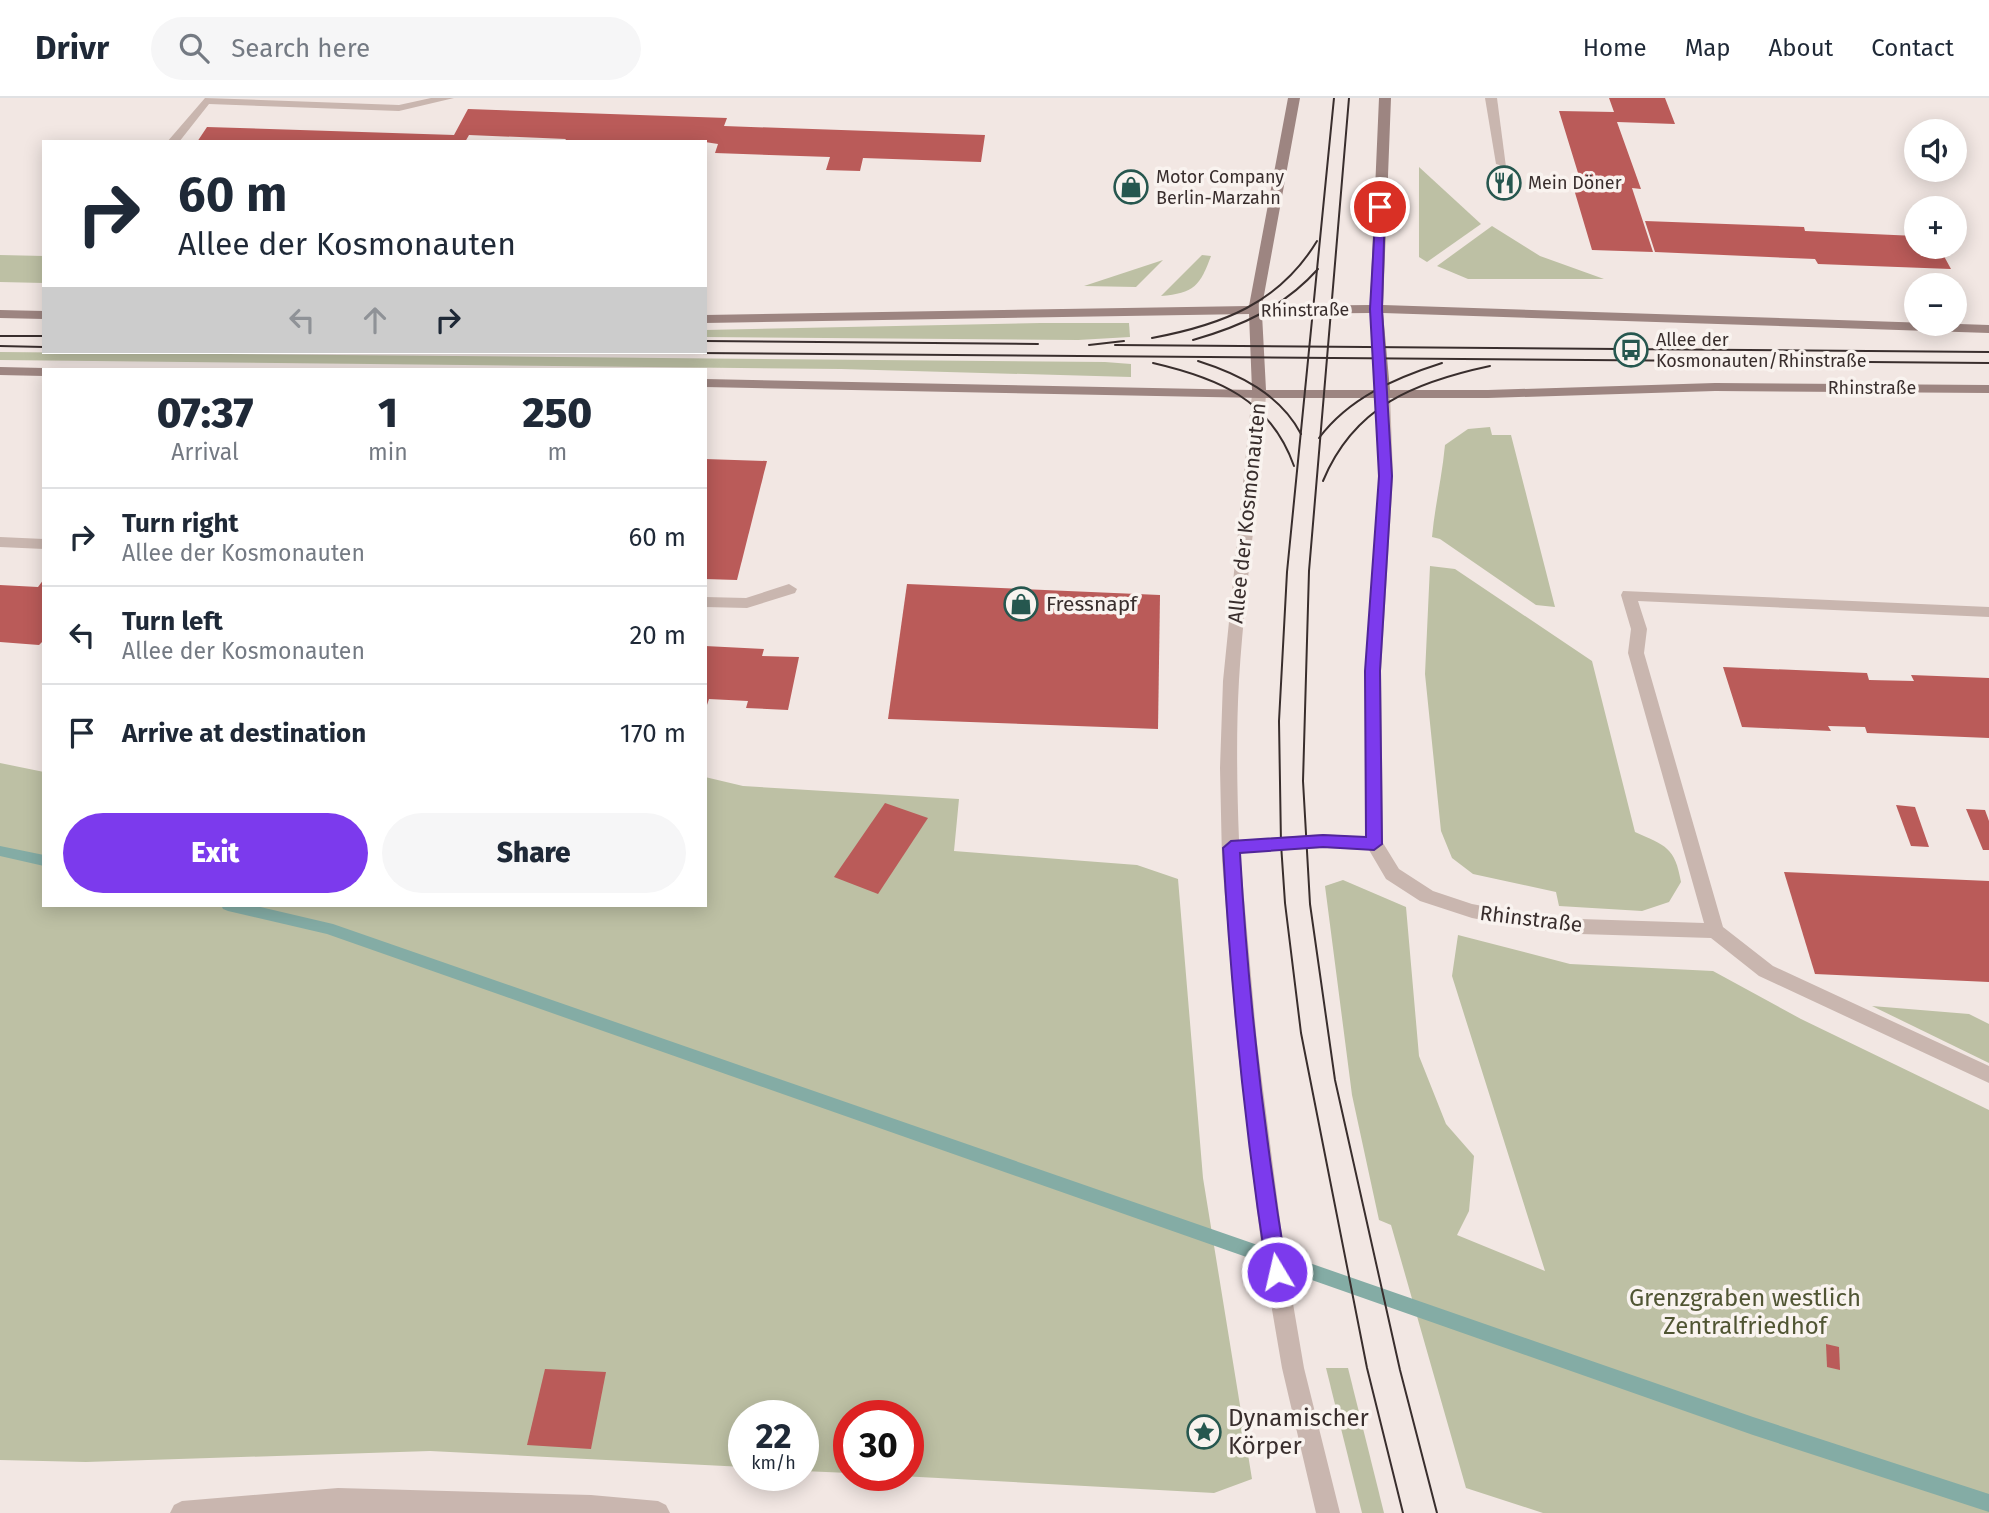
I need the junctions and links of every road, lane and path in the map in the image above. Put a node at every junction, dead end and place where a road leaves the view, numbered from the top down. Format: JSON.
{"nodes":[{"id":1,"x":448,"y":98,"type":"edge"},
{"id":2,"x":1294,"y":98,"type":"edge"},
{"id":3,"x":1385,"y":98,"type":"edge"},
{"id":4,"x":1491,"y":98,"type":"edge"},
{"id":5,"x":175,"y":140,"type":"edge"},
{"id":6,"x":1502,"y":164,"type":"dead end"},
{"id":7,"x":1376,"y":309,"type":"junction"},
{"id":8,"x":1255,"y":311,"type":"junction"},
{"id":9,"x":42,"y":313,"type":"edge"},
{"id":10,"x":0,"y":314,"type":"edge"},
{"id":11,"x":707,"y":319,"type":"edge"},
{"id":12,"x":1989,"y":329,"type":"edge"},
{"id":13,"x":0,"y":372,"type":"edge"},
{"id":14,"x":42,"y":372,"type":"edge"},
{"id":15,"x":707,"y":383,"type":"edge"},
{"id":16,"x":1989,"y":389,"type":"edge"},
{"id":17,"x":1259,"y":394,"type":"junction"},
{"id":18,"x":1383,"y":394,"type":"junction"},
{"id":19,"x":0,"y":542,"type":"edge"},
{"id":20,"x":42,"y":544,"type":"edge"},
{"id":21,"x":789,"y":589,"type":"dead end"},
{"id":22,"x":707,"y":602,"type":"edge"},
{"id":23,"x":1989,"y":612,"type":"edge"},
{"id":24,"x":1374,"y":844,"type":"junction"},
{"id":25,"x":1231,"y":848,"type":"junction"},
{"id":26,"x":1715,"y":931,"type":"junction"},
{"id":27,"x":1989,"y":1075,"type":"edge"},
{"id":28,"x":182,"y":1513,"type":"edge"},
{"id":29,"x":658,"y":1513,"type":"edge"},
{"id":30,"x":1328,"y":1513,"type":"edge"}],
"edges":[{"from":1,"to":5,"type":"street"},
{"from":2,"to":8,"type":"main road","name":"Allee der Kosmonauten"},
{"from":3,"to":7,"type":"main road"},
{"from":4,"to":6,"type":"street"},
{"from":7,"to":8,"type":"main road","name":"Rhinstraße"},
{"from":7,"to":12,"type":"main road","name":"Rhinstraße"},
{"from":7,"to":18,"type":"main road"},
{"from":8,"to":11,"type":"main road","name":"Rhinstraße"},
{"from":8,"to":17,"type":"main road","name":"Allee der Kosmonauten"},
{"from":9,"to":10,"type":"main road"},
{"from":13,"to":14,"type":"main road"},
{"from":15,"to":17,"type":"main road","name":"Rhinstraße"},
{"from":16,"to":18,"type":"main road","name":"Rhinstraße"},
{"from":17,"to":18,"type":"main road","name":"Rhinstraße"},
{"from":17,"to":25,"type":"street","name":"Allee der Kosmonauten"},
{"from":18,"to":24,"type":"street"},
{"from":19,"to":20,"type":"street"},
{"from":21,"to":22,"type":"street"},
{"from":23,"to":26,"type":"street"},
{"from":24,"to":25,"type":"street"},
{"from":24,"to":26,"type":"street","name":"Rhinstraße"},
{"from":25,"to":30,"type":"street","name":"Allee der Kosmonauten"},
{"from":26,"to":27,"type":"street"},
{"from":28,"to":29,"type":"street"}]}
